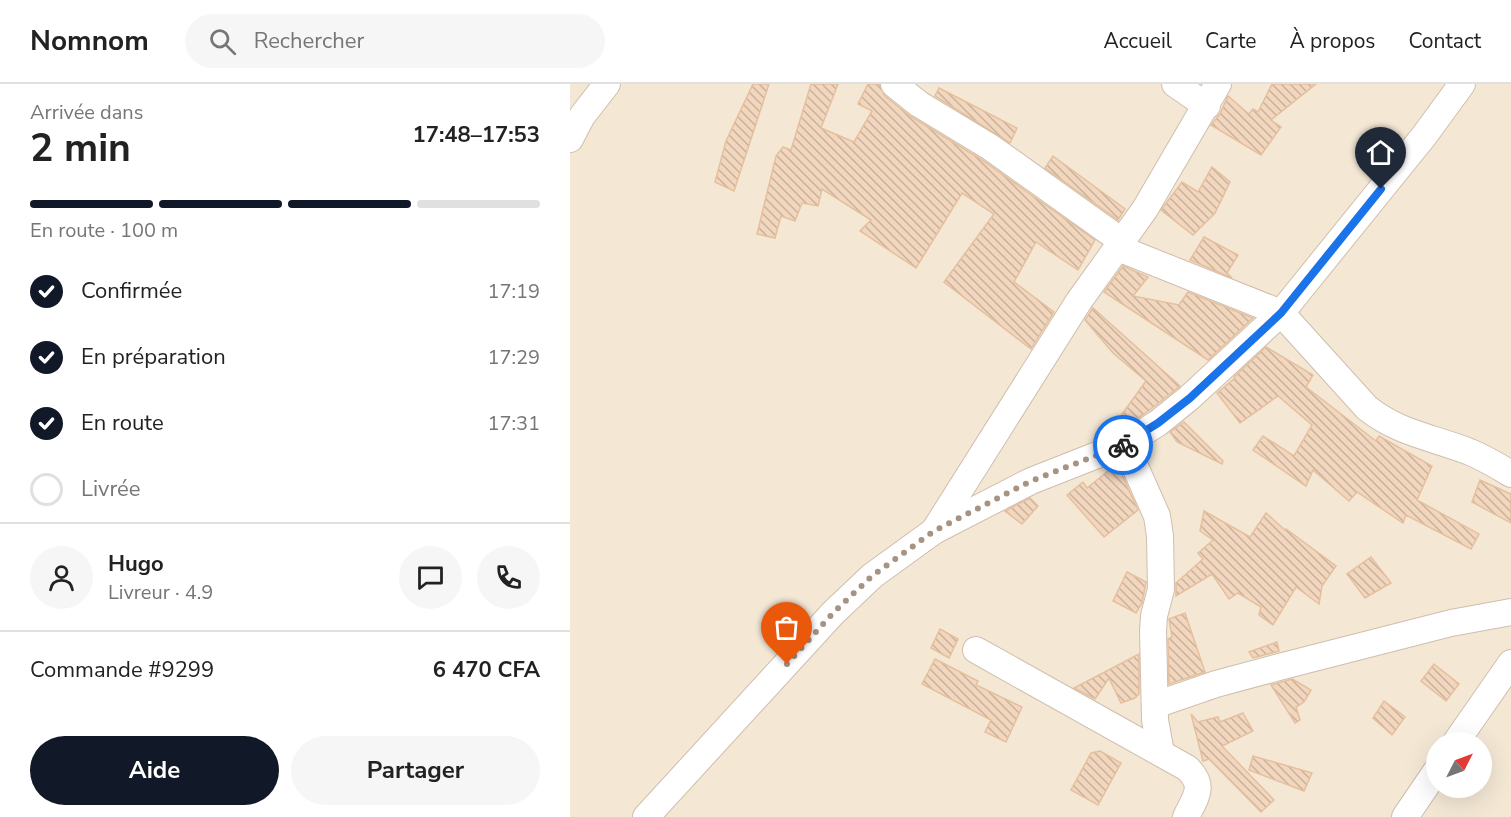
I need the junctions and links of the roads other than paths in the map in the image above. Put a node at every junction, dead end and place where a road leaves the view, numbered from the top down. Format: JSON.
{"nodes":[{"id":1,"x":607,"y":84,"type":"edge"},
{"id":2,"x":894,"y":84,"type":"edge"},
{"id":3,"x":1175,"y":84,"type":"edge"},
{"id":4,"x":1462,"y":84,"type":"edge"},
{"id":5,"x":1213,"y":95,"type":"edge"},
{"id":6,"x":570,"y":139,"type":"edge"},
{"id":7,"x":1120,"y":245,"type":"junction"},
{"id":8,"x":1281,"y":313,"type":"junction"},
{"id":9,"x":1125,"y":444,"type":"junction"},
{"id":10,"x":1511,"y":474,"type":"edge"},
{"id":11,"x":934,"y":531,"type":"junction"},
{"id":12,"x":1511,"y":612,"type":"edge"},
{"id":13,"x":976,"y":650,"type":"dead end"},
{"id":14,"x":1511,"y":663,"type":"edge"},
{"id":15,"x":1155,"y":705,"type":"junction"},
{"id":16,"x":1463,"y":732,"type":"edge"},
{"id":17,"x":1161,"y":753,"type":"junction"},
{"id":18,"x":1426,"y":786,"type":"edge"},
{"id":19,"x":646,"y":817,"type":"edge"},
{"id":20,"x":1186,"y":817,"type":"edge"},
{"id":21,"x":1405,"y":817,"type":"edge"}],
"edges":[{"from":1,"to":6,"type":"street"},
{"from":2,"to":7,"type":"street"},
{"from":3,"to":5,"type":"street"},
{"from":4,"to":8,"type":"street"},
{"from":5,"to":7,"type":"street"},
{"from":7,"to":8,"type":"street"},
{"from":7,"to":11,"type":"street"},
{"from":8,"to":9,"type":"street"},
{"from":8,"to":10,"type":"street"},
{"from":9,"to":11,"type":"street"},
{"from":9,"to":15,"type":"street"},
{"from":11,"to":19,"type":"street"},
{"from":12,"to":15,"type":"street"},
{"from":13,"to":17,"type":"street"},
{"from":14,"to":16,"type":"street"},
{"from":15,"to":17,"type":"street"},
{"from":17,"to":20,"type":"street"},
{"from":18,"to":21,"type":"street"}]}
